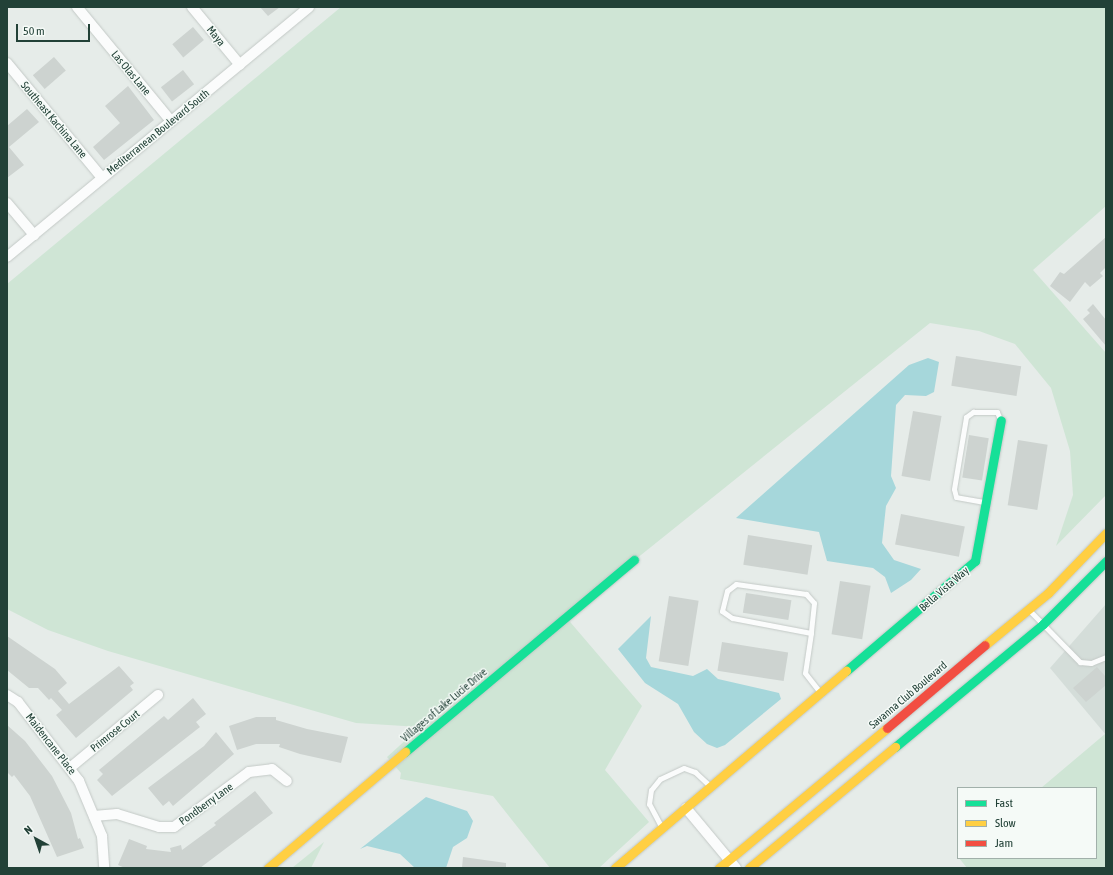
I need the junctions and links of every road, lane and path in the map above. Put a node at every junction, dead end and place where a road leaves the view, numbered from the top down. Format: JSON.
{"nodes":[{"id":1,"x":77,"y":7,"type":"edge"},
{"id":2,"x":192,"y":7,"type":"edge"},
{"id":3,"x":309,"y":7,"type":"edge"},
{"id":4,"x":7,"y":63,"type":"edge"},
{"id":5,"x":240,"y":65,"type":"junction"},
{"id":6,"x":171,"y":121,"type":"junction"},
{"id":7,"x":102,"y":178,"type":"junction"},
{"id":8,"x":7,"y":203,"type":"edge"},
{"id":9,"x":34,"y":235,"type":"junction"},
{"id":10,"x":7,"y":257,"type":"edge"},
{"id":11,"x":1001,"y":420,"type":"joint"},
{"id":12,"x":987,"y":503,"type":"junction"},
{"id":13,"x":1106,"y":533,"type":"edge"},
{"id":14,"x":634,"y":560,"type":"dead end"},
{"id":15,"x":1106,"y":561,"type":"edge"},
{"id":16,"x":1028,"y":610,"type":"junction"},
{"id":17,"x":1043,"y":624,"type":"junction"},
{"id":18,"x":811,"y":634,"type":"junction"},
{"id":19,"x":1106,"y":657,"type":"edge"},
{"id":20,"x":821,"y":692,"type":"junction"},
{"id":21,"x":7,"y":695,"type":"edge"},
{"id":22,"x":158,"y":695,"type":"dead end"},
{"id":23,"x":71,"y":767,"type":"junction"},
{"id":24,"x":287,"y":781,"type":"dead end"},
{"id":25,"x":711,"y":786,"type":"junction"},
{"id":26,"x":686,"y":808,"type":"junction"},
{"id":27,"x":94,"y":816,"type":"junction"},
{"id":28,"x":662,"y":828,"type":"junction"},
{"id":29,"x":729,"y":860,"type":"junction"},
{"id":30,"x":104,"y":868,"type":"edge"},
{"id":31,"x":268,"y":868,"type":"edge"},
{"id":32,"x":614,"y":868,"type":"edge"},
{"id":33,"x":719,"y":868,"type":"edge"},
{"id":34,"x":736,"y":868,"type":"edge"},
{"id":35,"x":749,"y":868,"type":"edge"}],
"edges":[{"from":1,"to":6,"type":"street","name":"Las Olas Lane"},
{"from":2,"to":5,"type":"street","name":"Maya"},
{"from":3,"to":5,"type":"street","name":"Mediterranean Boulevard South"},
{"from":4,"to":7,"type":"street","name":"Southeast Kachina Lane"},
{"from":5,"to":6,"type":"street","name":"Mediterranean Boulevard South"},
{"from":6,"to":7,"type":"street","name":"Mediterranean Boulevard South"},
{"from":7,"to":9,"type":"street","name":"Mediterranean Boulevard South"},
{"from":8,"to":9,"type":"street"},
{"from":9,"to":10,"type":"street","name":"Mediterranean Boulevard South"},
{"from":11,"to":12,"type":"street","name":"Bella Vista Way"},
{"from":11,"to":12,"type":"lane"},
{"from":12,"to":20,"type":"street","name":"Bella Vista Way"},
{"from":13,"to":16,"type":"street","name":"Savanna Club Boulevard"},
{"from":14,"to":31,"type":"street","name":"Villages of Lake Lucie Drive"},
{"from":15,"to":17,"type":"street"},
{"from":16,"to":17,"type":"lane"},
{"from":16,"to":29,"type":"street","name":"Savanna Club Boulevard"},
{"from":17,"to":19,"type":"lane"},
{"from":17,"to":35,"type":"street"},
{"from":18,"to":18,"type":"lane"},
{"from":18,"to":20,"type":"lane"},
{"from":20,"to":25,"type":"street","name":"Bella Vista Way"},
{"from":21,"to":23,"type":"street","name":"Maidencane Place"},
{"from":22,"to":23,"type":"street","name":"Primrose Court"},
{"from":23,"to":27,"type":"street","name":"Maidencane Place"},
{"from":24,"to":27,"type":"street","name":"Pondberry Lane"},
{"from":25,"to":26,"type":"street","name":"Bella Vista Way"},
{"from":25,"to":28,"type":"lane"},
{"from":26,"to":28,"type":"street","name":"Bella Vista Way"},
{"from":26,"to":29,"type":"street"},
{"from":27,"to":30,"type":"street","name":"Maidencane Place"},
{"from":28,"to":32,"type":"street","name":"Bella Vista Way"},
{"from":29,"to":33,"type":"street","name":"Savanna Club Boulevard"},
{"from":29,"to":34,"type":"street"}]}
